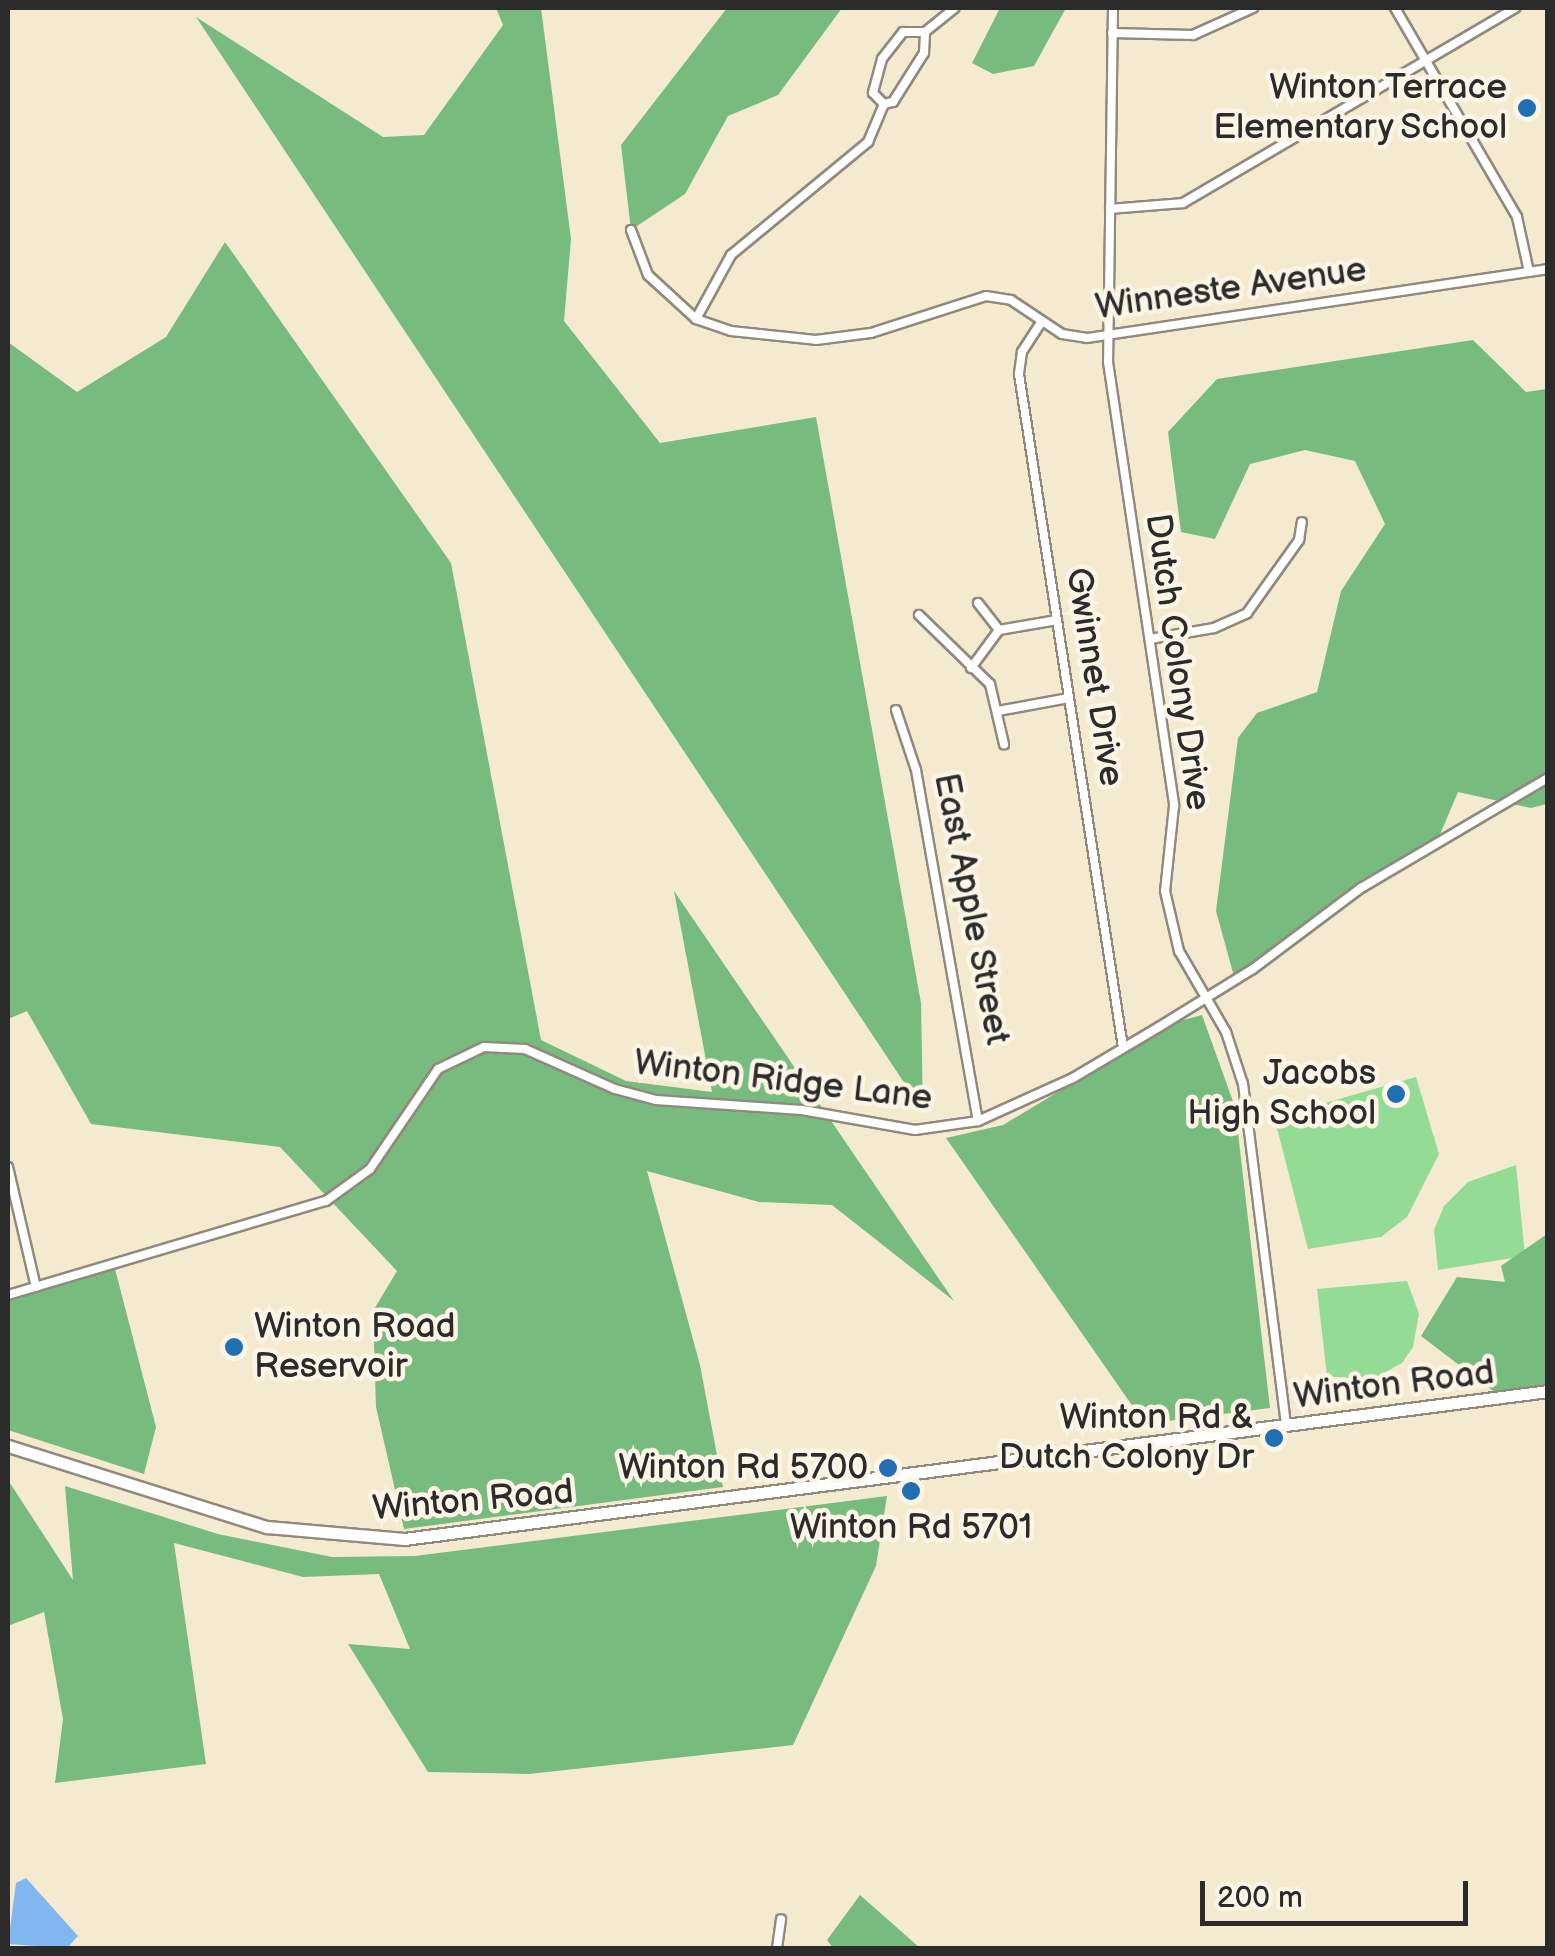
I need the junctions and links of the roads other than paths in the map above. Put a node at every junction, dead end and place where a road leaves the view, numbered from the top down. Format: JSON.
{"nodes":[{"id":1,"x":956,"y":8,"type":"edge"},
{"id":2,"x":1113,"y":8,"type":"edge"},
{"id":3,"x":1253,"y":8,"type":"edge"},
{"id":4,"x":1395,"y":8,"type":"edge"},
{"id":5,"x":1514,"y":8,"type":"edge"},
{"id":6,"x":925,"y":32,"type":"junction"},
{"id":7,"x":1112,"y":32,"type":"junction"},
{"id":8,"x":1427,"y":62,"type":"junction"},
{"id":9,"x":884,"y":104,"type":"junction"},
{"id":10,"x":1110,"y":208,"type":"junction"},
{"id":11,"x":631,"y":230,"type":"dead end"},
{"id":12,"x":1548,"y":269,"type":"edge"},
{"id":13,"x":1529,"y":272,"type":"junction"},
{"id":14,"x":696,"y":318,"type":"junction"},
{"id":15,"x":1042,"y":322,"type":"junction"},
{"id":16,"x":1108,"y":336,"type":"junction"},
{"id":17,"x":1302,"y":522,"type":"dead end"},
{"id":18,"x":978,"y":604,"type":"dead end"},
{"id":19,"x":919,"y":616,"type":"dead end"},
{"id":20,"x":1057,"y":620,"type":"junction"},
{"id":21,"x":999,"y":630,"type":"junction"},
{"id":22,"x":1150,"y":639,"type":"junction"},
{"id":23,"x":971,"y":668,"type":"junction"},
{"id":24,"x":1069,"y":698,"type":"junction"},
{"id":25,"x":896,"y":710,"type":"dead end"},
{"id":26,"x":998,"y":711,"type":"junction"},
{"id":27,"x":1004,"y":744,"type":"dead end"},
{"id":28,"x":1548,"y":778,"type":"edge"},
{"id":29,"x":1206,"y":997,"type":"junction"},
{"id":30,"x":1123,"y":1047,"type":"junction"},
{"id":31,"x":978,"y":1121,"type":"junction"},
{"id":32,"x":8,"y":1167,"type":"edge"},
{"id":33,"x":36,"y":1287,"type":"junction"},
{"id":34,"x":8,"y":1296,"type":"edge"},
{"id":35,"x":1548,"y":1391,"type":"edge"},
{"id":36,"x":1286,"y":1425,"type":"junction"},
{"id":37,"x":8,"y":1446,"type":"edge"},
{"id":38,"x":780,"y":1920,"type":"dead end"},
{"id":39,"x":777,"y":1948,"type":"edge"}],
"edges":[{"from":1,"to":6,"type":"street"},
{"from":2,"to":7,"type":"street","name":"Dutch Colony Drive"},
{"from":3,"to":7,"type":"street"},
{"from":4,"to":8,"type":"street"},
{"from":5,"to":8,"type":"street"},
{"from":6,"to":9,"type":"street"},
{"from":6,"to":9,"type":"street"},
{"from":7,"to":10,"type":"street","name":"Dutch Colony Drive"},
{"from":8,"to":10,"type":"street"},
{"from":8,"to":13,"type":"street"},
{"from":9,"to":14,"type":"street"},
{"from":10,"to":16,"type":"street","name":"Dutch Colony Drive"},
{"from":11,"to":14,"type":"street","name":"Winneste Avenue"},
{"from":12,"to":13,"type":"street","name":"Winneste Avenue"},
{"from":13,"to":16,"type":"street","name":"Winneste Avenue"},
{"from":14,"to":15,"type":"street","name":"Winneste Avenue"},
{"from":15,"to":16,"type":"street","name":"Winneste Avenue"},
{"from":15,"to":20,"type":"street","name":"Gwinnet Drive"},
{"from":16,"to":22,"type":"street","name":"Dutch Colony Drive"},
{"from":17,"to":22,"type":"street"},
{"from":18,"to":21,"type":"street"},
{"from":19,"to":23,"type":"street"},
{"from":20,"to":21,"type":"street"},
{"from":20,"to":24,"type":"street","name":"Gwinnet Drive"},
{"from":21,"to":23,"type":"street"},
{"from":22,"to":29,"type":"street","name":"Dutch Colony Drive"},
{"from":23,"to":26,"type":"street"},
{"from":24,"to":26,"type":"street"},
{"from":24,"to":30,"type":"street","name":"Gwinnet Drive"},
{"from":25,"to":31,"type":"street","name":"East Apple Street"},
{"from":26,"to":27,"type":"street"},
{"from":28,"to":29,"type":"street","name":"Winton Ridge Lane"},
{"from":29,"to":30,"type":"street","name":"Winton Ridge Lane"},
{"from":29,"to":36,"type":"street","name":"Dutch Colony Drive"},
{"from":30,"to":31,"type":"street","name":"Winton Ridge Lane"},
{"from":31,"to":33,"type":"street","name":"Winton Ridge Lane"},
{"from":32,"to":33,"type":"street"},
{"from":33,"to":34,"type":"street","name":"Winton Ridge Lane"},
{"from":35,"to":36,"type":"main road","name":"Winton Road"},
{"from":36,"to":37,"type":"main road","name":"Winton Road"},
{"from":38,"to":39,"type":"street"}]}
